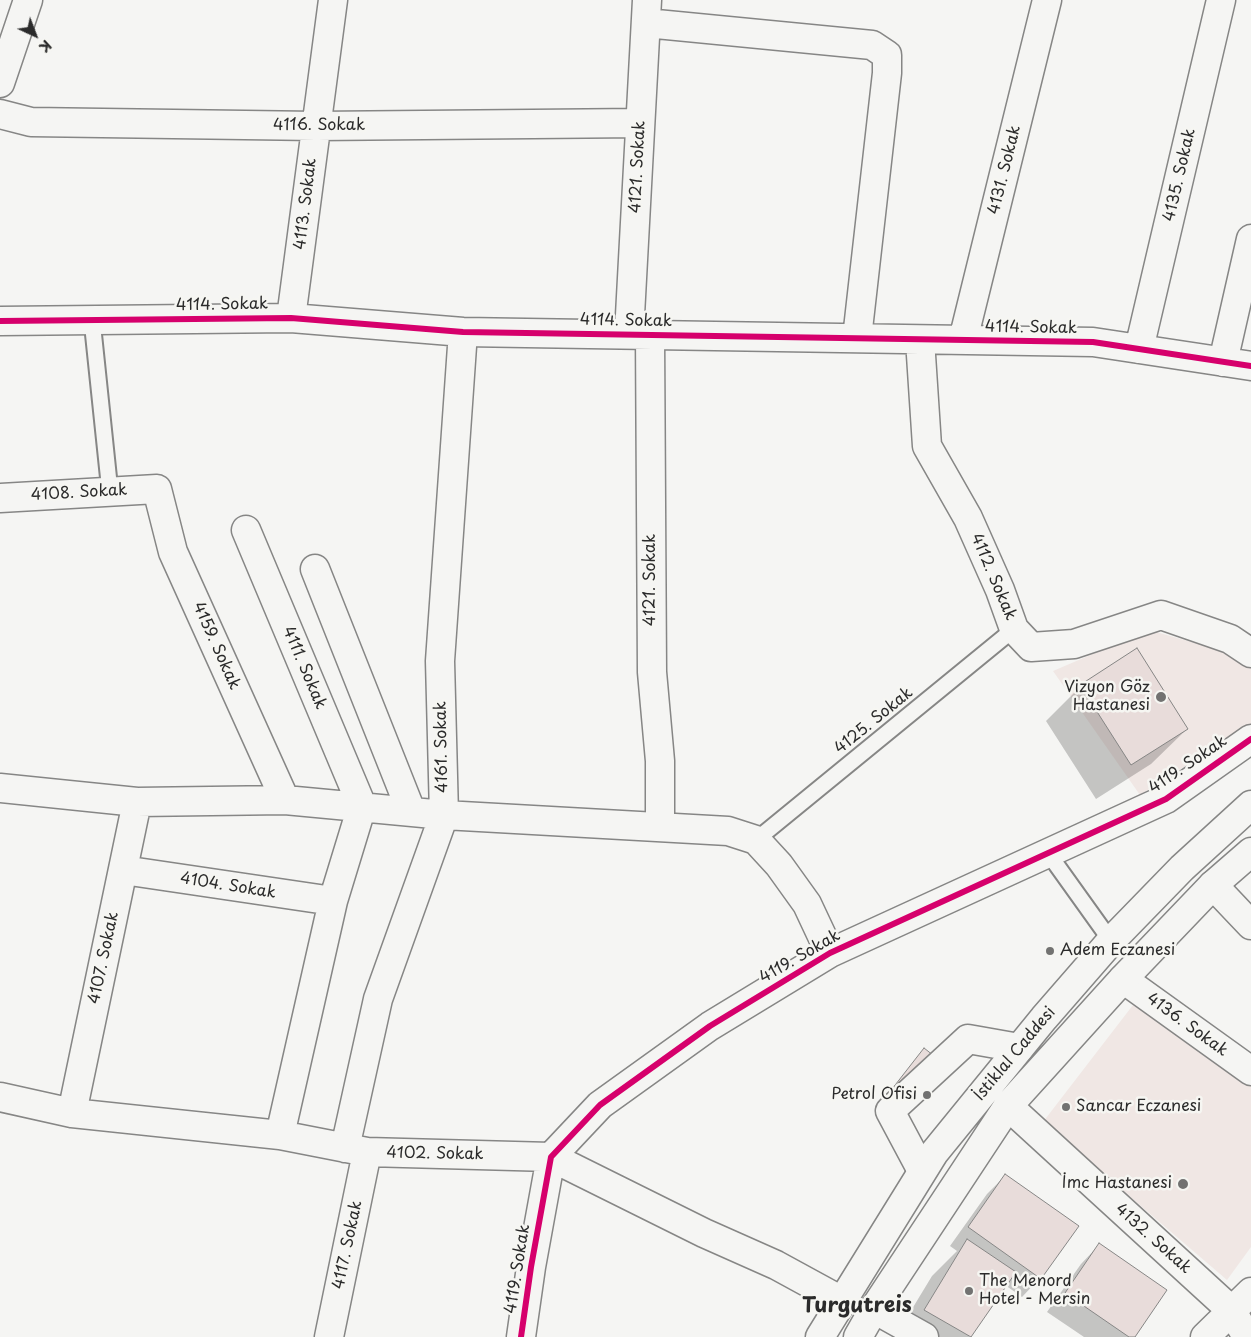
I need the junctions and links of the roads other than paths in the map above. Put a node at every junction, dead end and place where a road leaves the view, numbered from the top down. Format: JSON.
{"nodes":[{"id":1,"x":28,"y":0,"type":"edge"},
{"id":2,"x":333,"y":0,"type":"edge"},
{"id":3,"x":1047,"y":0,"type":"edge"},
{"id":4,"x":1221,"y":0,"type":"edge"},
{"id":5,"x":646,"y":12,"type":"edge"},
{"id":6,"x":0,"y":83,"type":"edge"},
{"id":7,"x":0,"y":114,"type":"edge"},
{"id":8,"x":640,"y":123,"type":"junction"},
{"id":9,"x":316,"y":126,"type":"junction"},
{"id":10,"x":1251,"y":239,"type":"edge"},
{"id":11,"x":291,"y":318,"type":"junction"},
{"id":12,"x":92,"y":320,"type":"junction"},
{"id":13,"x":0,"y":321,"type":"edge"},
{"id":14,"x":463,"y":332,"type":"junction"},
{"id":15,"x":639,"y":335,"type":"junction"},
{"id":16,"x":857,"y":338,"type":"junction"},
{"id":17,"x":920,"y":340,"type":"junction"},
{"id":18,"x":963,"y":340,"type":"junction"},
{"id":19,"x":1139,"y":349,"type":"junction"},
{"id":20,"x":1224,"y":362,"type":"junction"},
{"id":21,"x":1251,"y":366,"type":"edge"},
{"id":22,"x":157,"y":489,"type":"joint"},
{"id":23,"x":110,"y":492,"type":"junction"},
{"id":24,"x":0,"y":498,"type":"edge"},
{"id":25,"x":246,"y":530,"type":"dead end"},
{"id":26,"x":315,"y":570,"type":"dead end"},
{"id":27,"x":1014,"y":629,"type":"junction"},
{"id":28,"x":1251,"y":653,"type":"edge"},
{"id":29,"x":1251,"y":739,"type":"edge"},
{"id":30,"x":0,"y":788,"type":"edge"},
{"id":31,"x":285,"y":800,"type":"junction"},
{"id":32,"x":137,"y":802,"type":"junction"},
{"id":33,"x":1251,"y":805,"type":"edge"},
{"id":34,"x":362,"y":806,"type":"junction"},
{"id":35,"x":410,"y":811,"type":"junction"},
{"id":36,"x":444,"y":815,"type":"junction"},
{"id":37,"x":660,"y":826,"type":"junction"},
{"id":38,"x":756,"y":840,"type":"junction"},
{"id":39,"x":1251,"y":852,"type":"edge"},
{"id":40,"x":1048,"y":853,"type":"junction"},
{"id":41,"x":123,"y":870,"type":"junction"},
{"id":42,"x":1213,"y":885,"type":"junction"},
{"id":43,"x":333,"y":901,"type":"junction"},
{"id":44,"x":1251,"y":925,"type":"edge"},
{"id":45,"x":1111,"y":941,"type":"junction"},
{"id":46,"x":830,"y":953,"type":"junction"},
{"id":47,"x":1123,"y":979,"type":"junction"},
{"id":48,"x":1019,"y":1048,"type":"junction"},
{"id":49,"x":1251,"y":1071,"type":"edge"},
{"id":50,"x":0,"y":1097,"type":"edge"},
{"id":51,"x":1008,"y":1106,"type":"junction"},
{"id":52,"x":72,"y":1114,"type":"junction"},
{"id":53,"x":280,"y":1135,"type":"junction"},
{"id":54,"x":356,"y":1150,"type":"junction"},
{"id":55,"x":551,"y":1157,"type":"junction"},
{"id":56,"x":922,"y":1171,"type":"junction"},
{"id":57,"x":1251,"y":1292,"type":"edge"},
{"id":58,"x":842,"y":1301,"type":"junction"},
{"id":59,"x":874,"y":1309,"type":"junction"},
{"id":60,"x":1232,"y":1311,"type":"junction"},
{"id":61,"x":329,"y":1337,"type":"edge"},
{"id":62,"x":521,"y":1337,"type":"edge"},
{"id":63,"x":820,"y":1337,"type":"edge"},
{"id":64,"x":858,"y":1337,"type":"edge"},
{"id":65,"x":924,"y":1337,"type":"edge"},
{"id":66,"x":1205,"y":1337,"type":"edge"},
{"id":67,"x":1247,"y":1337,"type":"edge"}],
"edges":[{"from":1,"to":6,"type":"street"},
{"from":2,"to":9,"type":"street","name":"4113. Sokak"},
{"from":3,"to":18,"type":"street","name":"4131. Sokak"},
{"from":4,"to":19,"type":"street","name":"4135. Sokak"},
{"from":5,"to":8,"type":"street","name":"4121. Sokak"},
{"from":5,"to":16,"type":"street"},
{"from":7,"to":9,"type":"street","name":"4116. Sokak"},
{"from":8,"to":9,"type":"street","name":"4116. Sokak"},
{"from":8,"to":15,"type":"street","name":"4121. Sokak"},
{"from":9,"to":11,"type":"street","name":"4113. Sokak"},
{"from":10,"to":20,"type":"street"},
{"from":11,"to":12,"type":"street","name":"4114. Sokak"},
{"from":11,"to":14,"type":"street","name":"4114. Sokak"},
{"from":12,"to":13,"type":"street","name":"4114. Sokak"},
{"from":12,"to":23,"type":"lane"},
{"from":14,"to":15,"type":"street","name":"4114. Sokak"},
{"from":14,"to":36,"type":"street","name":"4161. Sokak"},
{"from":15,"to":16,"type":"street","name":"4114. Sokak"},
{"from":15,"to":37,"type":"street","name":"4121. Sokak"},
{"from":16,"to":17,"type":"street","name":"4114. Sokak"},
{"from":17,"to":18,"type":"street","name":"4114. Sokak"},
{"from":17,"to":27,"type":"street","name":"4112. Sokak"},
{"from":18,"to":19,"type":"street","name":"4114. Sokak"},
{"from":19,"to":20,"type":"street","name":"4114. Sokak"},
{"from":20,"to":21,"type":"street","name":"4114. Sokak"},
{"from":22,"to":23,"type":"street","name":"4108. Sokak"},
{"from":22,"to":31,"type":"street","name":"4159. Sokak"},
{"from":23,"to":24,"type":"street","name":"4108. Sokak"},
{"from":25,"to":34,"type":"street","name":"4111. Sokak"},
{"from":26,"to":35,"type":"street"},
{"from":27,"to":28,"type":"street","name":"4112. Sokak"},
{"from":27,"to":38,"type":"lane","name":"4125. Sokak"},
{"from":29,"to":40,"type":"street","name":"4119. Sokak"},
{"from":30,"to":32,"type":"street"},
{"from":31,"to":32,"type":"street"},
{"from":31,"to":34,"type":"street"},
{"from":32,"to":41,"type":"street","name":"4107. Sokak"},
{"from":33,"to":45,"type":"street","name":"İstiklal Caddesi"},
{"from":34,"to":35,"type":"street"},
{"from":34,"to":43,"type":"street"},
{"from":35,"to":36,"type":"street"},
{"from":36,"to":37,"type":"street"},
{"from":36,"to":54,"type":"street","name":"4161. Sokak"},
{"from":37,"to":38,"type":"street"},
{"from":38,"to":46,"type":"street"},
{"from":39,"to":42,"type":"street","name":"İstiklal Caddesi"},
{"from":40,"to":45,"type":"lane"},
{"from":40,"to":46,"type":"street","name":"4119. Sokak"},
{"from":41,"to":43,"type":"street","name":"4104. Sokak"},
{"from":41,"to":52,"type":"street","name":"4107. Sokak"},
{"from":42,"to":44,"type":"street"},
{"from":42,"to":47,"type":"street","name":"İstiklal Caddesi"},
{"from":43,"to":53,"type":"street"},
{"from":45,"to":47,"type":"street"},
{"from":45,"to":48,"type":"street","name":"İstiklal Caddesi"},
{"from":46,"to":55,"type":"street","name":"4119. Sokak"},
{"from":47,"to":49,"type":"street","name":"4136. Sokak"},
{"from":47,"to":51,"type":"street","name":"İstiklal Caddesi"},
{"from":48,"to":56,"type":"street","name":"İstiklal Caddesi"},
{"from":48,"to":56,"type":"street"},
{"from":50,"to":52,"type":"street","name":"4102. Sokak"},
{"from":51,"to":59,"type":"street","name":"İstiklal Caddesi"},
{"from":51,"to":60,"type":"street","name":"4132. Sokak"},
{"from":52,"to":53,"type":"street","name":"4102. Sokak"},
{"from":53,"to":54,"type":"street","name":"4102. Sokak"},
{"from":54,"to":55,"type":"street","name":"4102. Sokak"},
{"from":54,"to":61,"type":"street","name":"4117. Sokak"},
{"from":55,"to":58,"type":"street","name":"4102. Sokak"},
{"from":55,"to":62,"type":"street","name":"4119. Sokak"},
{"from":56,"to":58,"type":"street","name":"İstiklal Caddesi"},
{"from":57,"to":60,"type":"street"},
{"from":58,"to":63,"type":"street","name":"İstiklal Caddesi"},
{"from":59,"to":64,"type":"street","name":"İstiklal Caddesi"},
{"from":59,"to":65,"type":"street"},
{"from":60,"to":66,"type":"street"},
{"from":60,"to":67,"type":"street","name":"4132. Sokak"}]}
